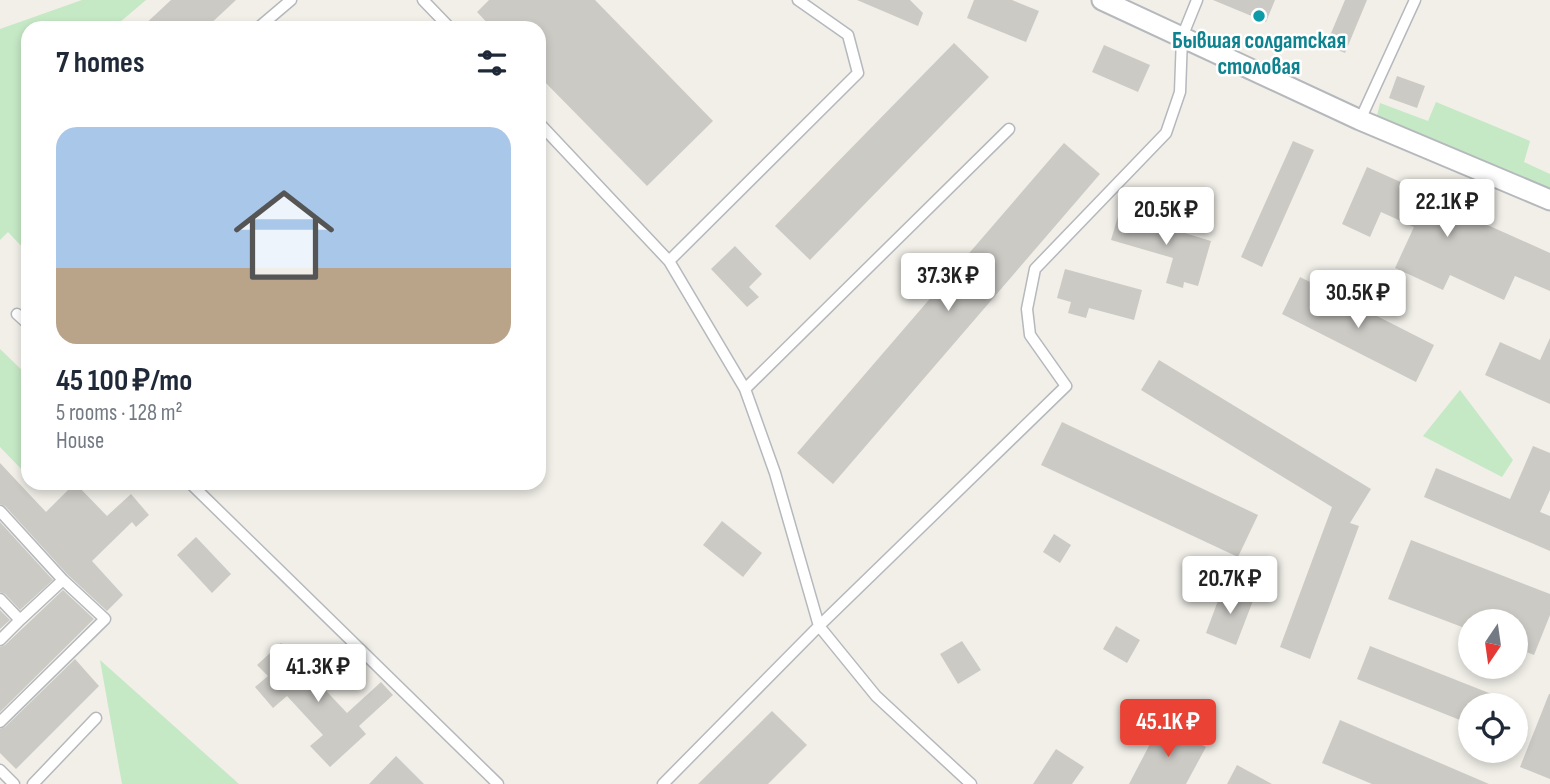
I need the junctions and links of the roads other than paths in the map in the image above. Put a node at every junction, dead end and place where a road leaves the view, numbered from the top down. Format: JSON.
{"nodes":[{"id":1,"x":291,"y":0,"type":"edge"},
{"id":2,"x":423,"y":0,"type":"edge"},
{"id":3,"x":798,"y":0,"type":"edge"},
{"id":4,"x":1102,"y":0,"type":"edge"},
{"id":5,"x":1197,"y":0,"type":"edge"},
{"id":6,"x":1415,"y":0,"type":"edge"},
{"id":7,"x":266,"y":21,"type":"edge"},
{"id":8,"x":443,"y":21,"type":"edge"},
{"id":9,"x":1182,"y":37,"type":"junction"},
{"id":10,"x":1360,"y":120,"type":"junction"},
{"id":11,"x":1009,"y":129,"type":"dead end"},
{"id":12,"x":546,"y":130,"type":"edge"},
{"id":13,"x":1550,"y":200,"type":"edge"},
{"id":14,"x":670,"y":261,"type":"junction"},
{"id":15,"x":17,"y":314,"type":"dead end"},
{"id":16,"x":21,"y":318,"type":"edge"},
{"id":17,"x":746,"y":389,"type":"junction"},
{"id":18,"x":197,"y":490,"type":"edge"},
{"id":19,"x":0,"y":511,"type":"edge"},
{"id":20,"x":63,"y":580,"type":"junction"},
{"id":21,"x":0,"y":598,"type":"edge"},
{"id":22,"x":20,"y":620,"type":"junction"},
{"id":23,"x":819,"y":626,"type":"junction"},
{"id":24,"x":0,"y":640,"type":"edge"},
{"id":25,"x":96,"y":718,"type":"dead end"},
{"id":26,"x":0,"y":722,"type":"edge"},
{"id":27,"x":0,"y":770,"type":"edge"},
{"id":28,"x":14,"y":784,"type":"edge"},
{"id":29,"x":33,"y":784,"type":"edge"},
{"id":30,"x":498,"y":784,"type":"edge"},
{"id":31,"x":663,"y":784,"type":"edge"},
{"id":32,"x":971,"y":784,"type":"edge"}],
"edges":[{"from":1,"to":7,"type":"lane"},
{"from":2,"to":8,"type":"lane"},
{"from":3,"to":14,"type":"lane"},
{"from":4,"to":9,"type":"street"},
{"from":5,"to":9,"type":"lane"},
{"from":6,"to":10,"type":"lane"},
{"from":9,"to":10,"type":"street"},
{"from":9,"to":23,"type":"lane"},
{"from":10,"to":13,"type":"street"},
{"from":11,"to":17,"type":"lane"},
{"from":12,"to":14,"type":"lane"},
{"from":14,"to":17,"type":"lane"},
{"from":15,"to":16,"type":"lane"},
{"from":17,"to":23,"type":"lane"},
{"from":18,"to":30,"type":"lane"},
{"from":19,"to":20,"type":"lane"},
{"from":20,"to":22,"type":"lane"},
{"from":20,"to":26,"type":"lane"},
{"from":21,"to":22,"type":"lane"},
{"from":22,"to":24,"type":"lane"},
{"from":23,"to":31,"type":"lane"},
{"from":23,"to":32,"type":"lane"},
{"from":25,"to":29,"type":"lane"},
{"from":27,"to":28,"type":"lane"}]}
